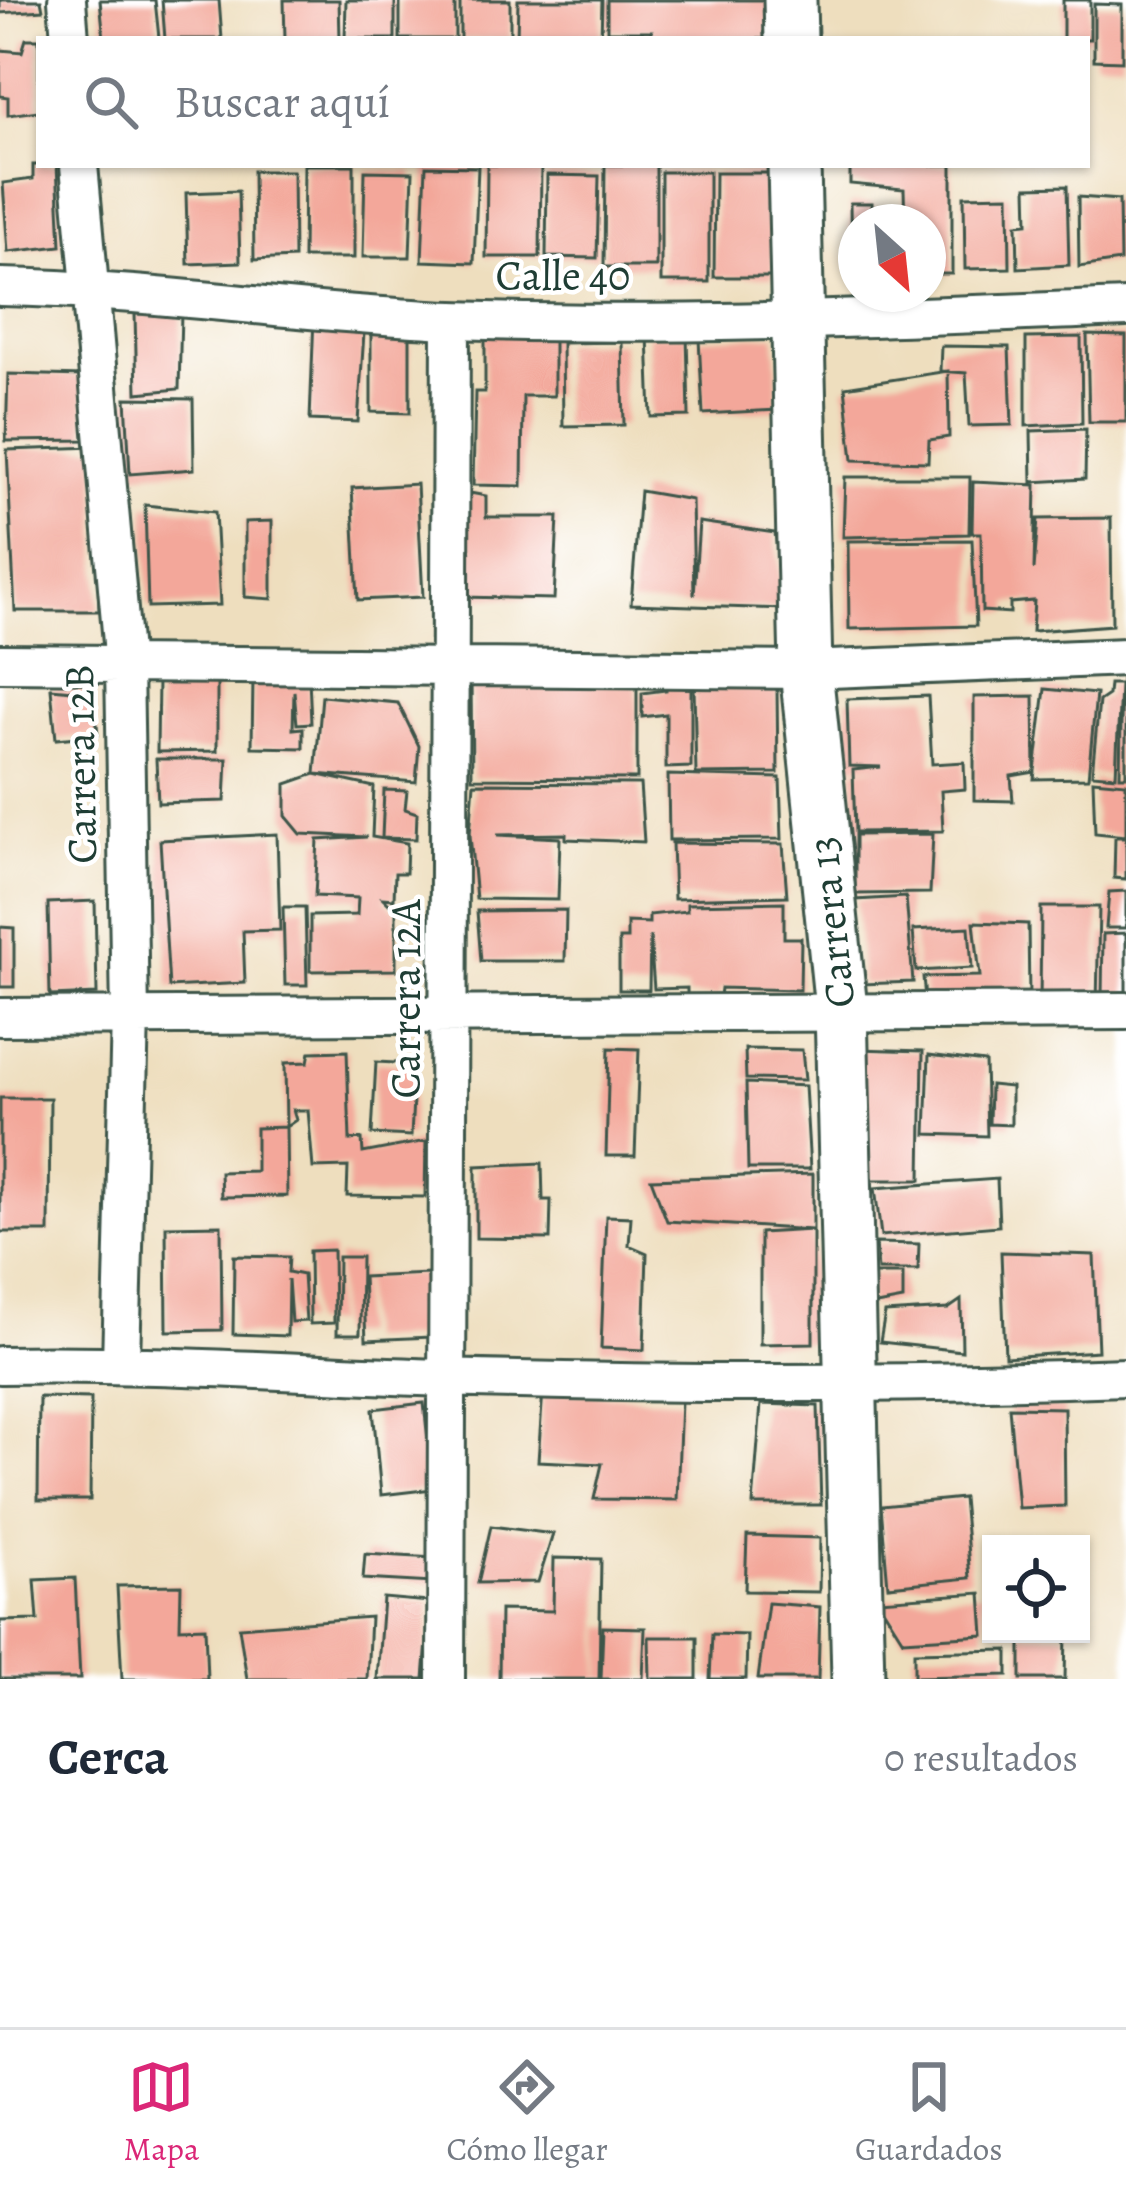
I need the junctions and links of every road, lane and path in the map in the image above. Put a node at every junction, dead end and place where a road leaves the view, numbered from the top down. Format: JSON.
{"nodes":[{"id":1,"x":68,"y":0,"type":"edge"},
{"id":2,"x":790,"y":0,"type":"edge"},
{"id":3,"x":70,"y":36,"type":"edge"},
{"id":4,"x":791,"y":36,"type":"edge"},
{"id":5,"x":79,"y":168,"type":"edge"},
{"id":6,"x":794,"y":168,"type":"edge"},
{"id":7,"x":0,"y":287,"type":"edge"},
{"id":8,"x":87,"y":289,"type":"junction"},
{"id":9,"x":1126,"y":308,"type":"edge"},
{"id":10,"x":451,"y":320,"type":"junction"},
{"id":11,"x":799,"y":322,"type":"junction"},
{"id":12,"x":1126,"y":657,"type":"edge"},
{"id":13,"x":0,"y":663,"type":"edge"},
{"id":14,"x":124,"y":665,"type":"junction"},
{"id":15,"x":446,"y":670,"type":"junction"},
{"id":16,"x":806,"y":670,"type":"junction"},
{"id":17,"x":841,"y":1010,"type":"junction"},
{"id":18,"x":1126,"y":1011,"type":"edge"},
{"id":19,"x":452,"y":1015,"type":"junction"},
{"id":20,"x":130,"y":1016,"type":"junction"},
{"id":21,"x":0,"y":1017,"type":"edge"},
{"id":22,"x":121,"y":1362,"type":"junction"},
{"id":23,"x":0,"y":1365,"type":"edge"},
{"id":24,"x":1126,"y":1377,"type":"edge"},
{"id":25,"x":444,"y":1378,"type":"junction"},
{"id":26,"x":851,"y":1387,"type":"junction"},
{"id":27,"x":446,"y":1679,"type":"edge"},
{"id":28,"x":858,"y":1679,"type":"edge"}],
"edges":[{"from":1,"to":3,"type":"street"},
{"from":2,"to":4,"type":"street"},
{"from":5,"to":8,"type":"street","name":"Carrera 12B"},
{"from":6,"to":11,"type":"street","name":"Carrera 13"},
{"from":7,"to":8,"type":"street","name":"Calle 40"},
{"from":8,"to":10,"type":"street","name":"Calle 40"},
{"from":8,"to":14,"type":"street","name":"Carrera 12B"},
{"from":9,"to":11,"type":"street","name":"Calle 40"},
{"from":10,"to":11,"type":"street","name":"Calle 40"},
{"from":10,"to":15,"type":"street","name":"Carrera 12A"},
{"from":11,"to":16,"type":"street","name":"Carrera 13"},
{"from":12,"to":16,"type":"street"},
{"from":13,"to":14,"type":"street"},
{"from":14,"to":15,"type":"street"},
{"from":14,"to":20,"type":"street","name":"Carrera 12B"},
{"from":15,"to":16,"type":"street"},
{"from":15,"to":19,"type":"street","name":"Carrera 12A"},
{"from":16,"to":17,"type":"street","name":"Carrera 13"},
{"from":17,"to":18,"type":"street"},
{"from":17,"to":19,"type":"street"},
{"from":17,"to":26,"type":"street","name":"Carrera 13"},
{"from":19,"to":20,"type":"street"},
{"from":19,"to":25,"type":"street","name":"Carrera 12A"},
{"from":20,"to":21,"type":"street"},
{"from":20,"to":22,"type":"street","name":"Carrera 12B"},
{"from":22,"to":23,"type":"street"},
{"from":22,"to":25,"type":"street"},
{"from":24,"to":26,"type":"street"},
{"from":25,"to":26,"type":"street"},
{"from":25,"to":27,"type":"street","name":"Carrera 12A"},
{"from":26,"to":28,"type":"street","name":"Carrera 13"}]}
